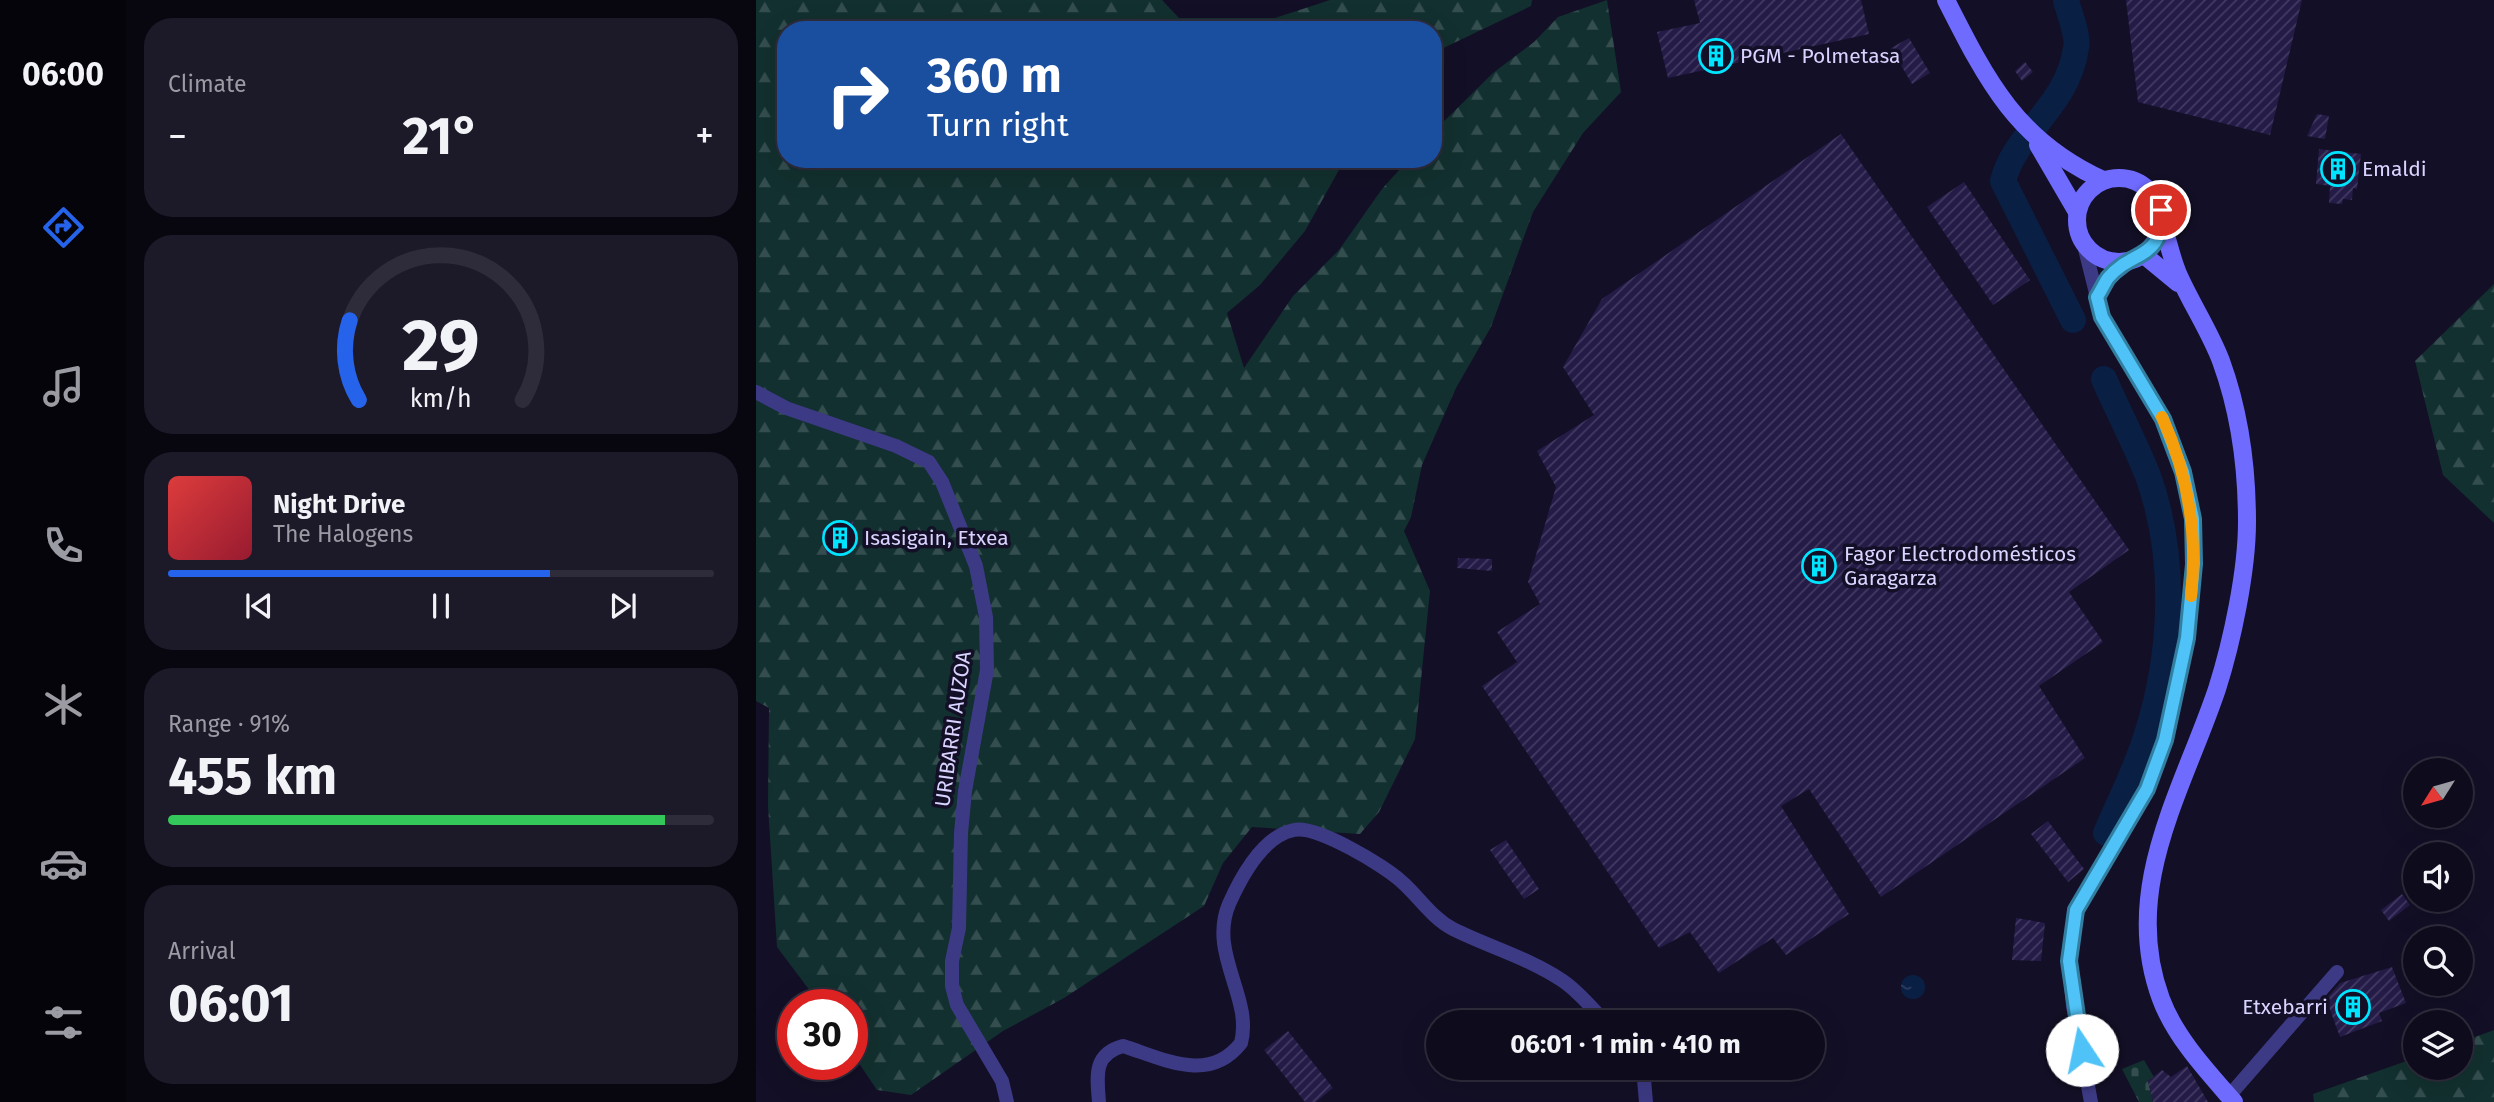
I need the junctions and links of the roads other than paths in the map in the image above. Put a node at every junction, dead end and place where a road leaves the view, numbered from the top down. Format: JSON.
{"nodes":[{"id":1,"x":1946,"y":0,"type":"edge"},
{"id":2,"x":2036,"y":140,"type":"junction"},
{"id":3,"x":2103,"y":180,"type":"junction"},
{"id":4,"x":2077,"y":212,"type":"junction"},
{"id":5,"x":2161,"y":220,"type":"junction"},
{"id":6,"x":2082,"y":241,"type":"junction"},
{"id":7,"x":2137,"y":259,"type":"junction"},
{"id":8,"x":2185,"y":291,"type":"junction"},
{"id":9,"x":2097,"y":297,"type":"junction"},
{"id":10,"x":756,"y":392,"type":"edge"},
{"id":11,"x":2337,"y":972,"type":"dead end"},
{"id":12,"x":1594,"y":1010,"type":"edge"},
{"id":13,"x":1644,"y":1080,"type":"edge"},
{"id":14,"x":2231,"y":1099,"type":"edge"},
{"id":15,"x":1007,"y":1102,"type":"edge"},
{"id":16,"x":1099,"y":1102,"type":"edge"},
{"id":17,"x":1646,"y":1102,"type":"edge"},
{"id":18,"x":2091,"y":1102,"type":"edge"}],
"edges":[{"from":1,"to":2,"type":"main road"},
{"from":2,"to":3,"type":"main road"},
{"from":2,"to":4,"type":"main road"},
{"from":3,"to":4,"type":"main road"},
{"from":3,"to":5,"type":"main road"},
{"from":4,"to":6,"type":"main road"},
{"from":5,"to":7,"type":"main road"},
{"from":5,"to":8,"type":"main road"},
{"from":6,"to":7,"type":"main road"},
{"from":6,"to":9,"type":"street"},
{"from":7,"to":8,"type":"main road"},
{"from":7,"to":9,"type":"street"},
{"from":8,"to":14,"type":"main road"},
{"from":9,"to":18,"type":"street"},
{"from":10,"to":15,"type":"street","name":"URIBARRI AUZOA"},
{"from":11,"to":14,"type":"street"},
{"from":12,"to":16,"type":"street"},
{"from":13,"to":17,"type":"street"}]}
